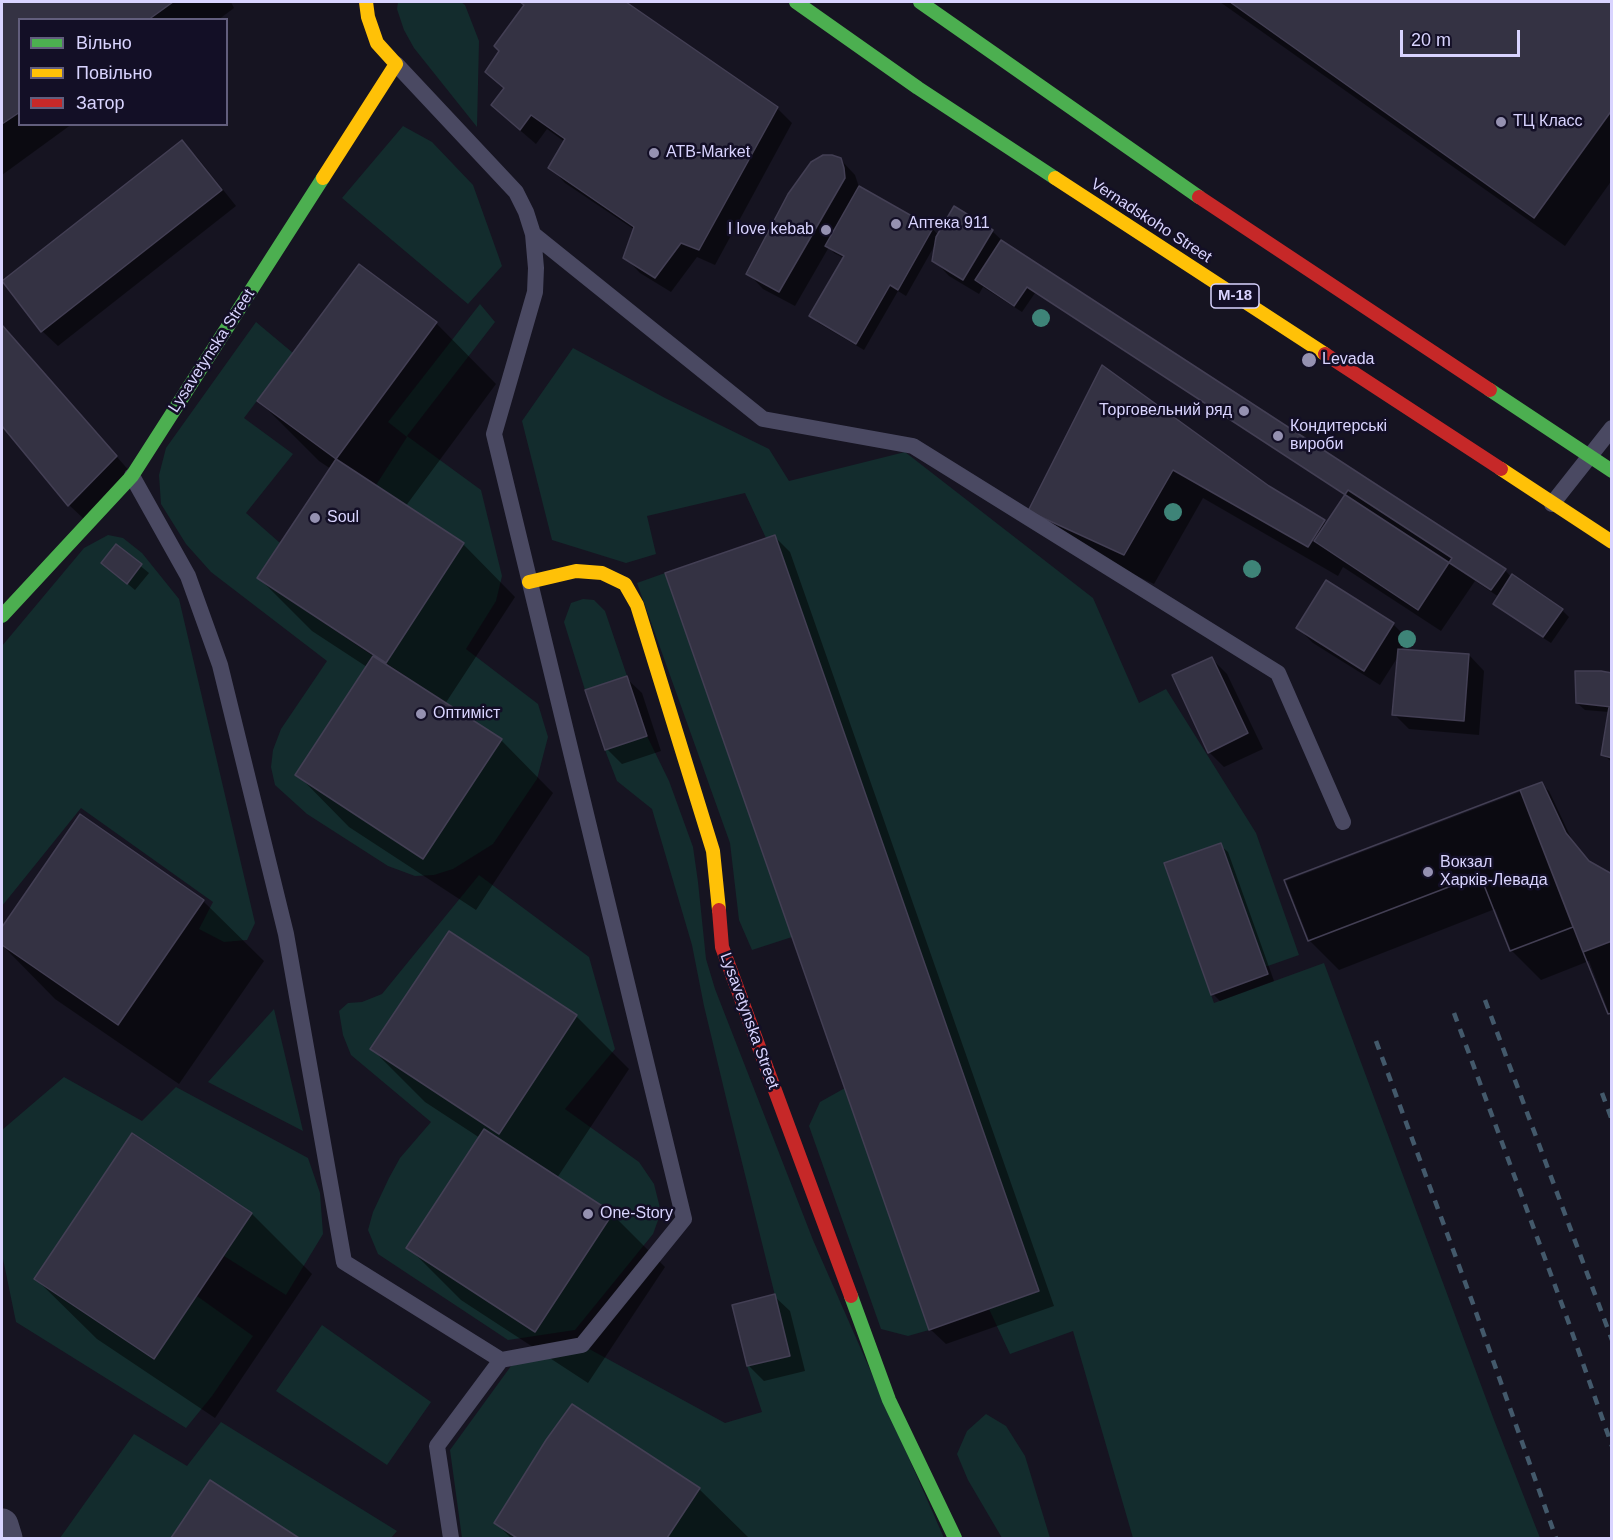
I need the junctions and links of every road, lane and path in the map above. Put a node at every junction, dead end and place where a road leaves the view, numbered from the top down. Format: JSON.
{"nodes":[{"id":1,"x":366,"y":2,"type":"edge"},
{"id":2,"x":796,"y":2,"type":"edge"},
{"id":3,"x":920,"y":2,"type":"edge"},
{"id":4,"x":396,"y":63,"type":"junction"},
{"id":5,"x":533,"y":234,"type":"junction"},
{"id":6,"x":1611,"y":428,"type":"edge"},
{"id":7,"x":1589,"y":457,"type":"junction"},
{"id":8,"x":1611,"y":471,"type":"edge"},
{"id":9,"x":132,"y":476,"type":"junction"},
{"id":10,"x":1552,"y":504,"type":"junction"},
{"id":11,"x":1611,"y":542,"type":"edge"},
{"id":12,"x":529,"y":582,"type":"junction"},
{"id":13,"x":2,"y":616,"type":"edge"},
{"id":14,"x":1342,"y":822,"type":"dead end"},
{"id":15,"x":501,"y":1360,"type":"junction"},
{"id":16,"x":2,"y":1525,"type":"edge"},
{"id":17,"x":6,"y":1539,"type":"edge"},
{"id":18,"x":451,"y":1539,"type":"edge"},
{"id":19,"x":956,"y":1539,"type":"edge"}],
"edges":[{"from":1,"to":4,"type":"street"},
{"from":2,"to":10,"type":"street","name":"Vernadskoho Street","number":"М-18"},
{"from":3,"to":7,"type":"street"},
{"from":4,"to":5,"type":"lane"},
{"from":4,"to":9,"type":"street","name":"Lysavetynska Street"},
{"from":5,"to":12,"type":"lane"},
{"from":5,"to":14,"type":"lane"},
{"from":6,"to":7,"type":"lane"},
{"from":7,"to":8,"type":"street"},
{"from":7,"to":10,"type":"lane"},
{"from":9,"to":13,"type":"street","name":"Lysavetynska Street"},
{"from":9,"to":15,"type":"lane"},
{"from":10,"to":11,"type":"street","name":"Vernadskoho Street","number":"М-18"},
{"from":12,"to":15,"type":"lane"},
{"from":12,"to":19,"type":"street","name":"Lysavetynska Street"},
{"from":15,"to":18,"type":"lane"},
{"from":16,"to":17,"type":"street"}]}
